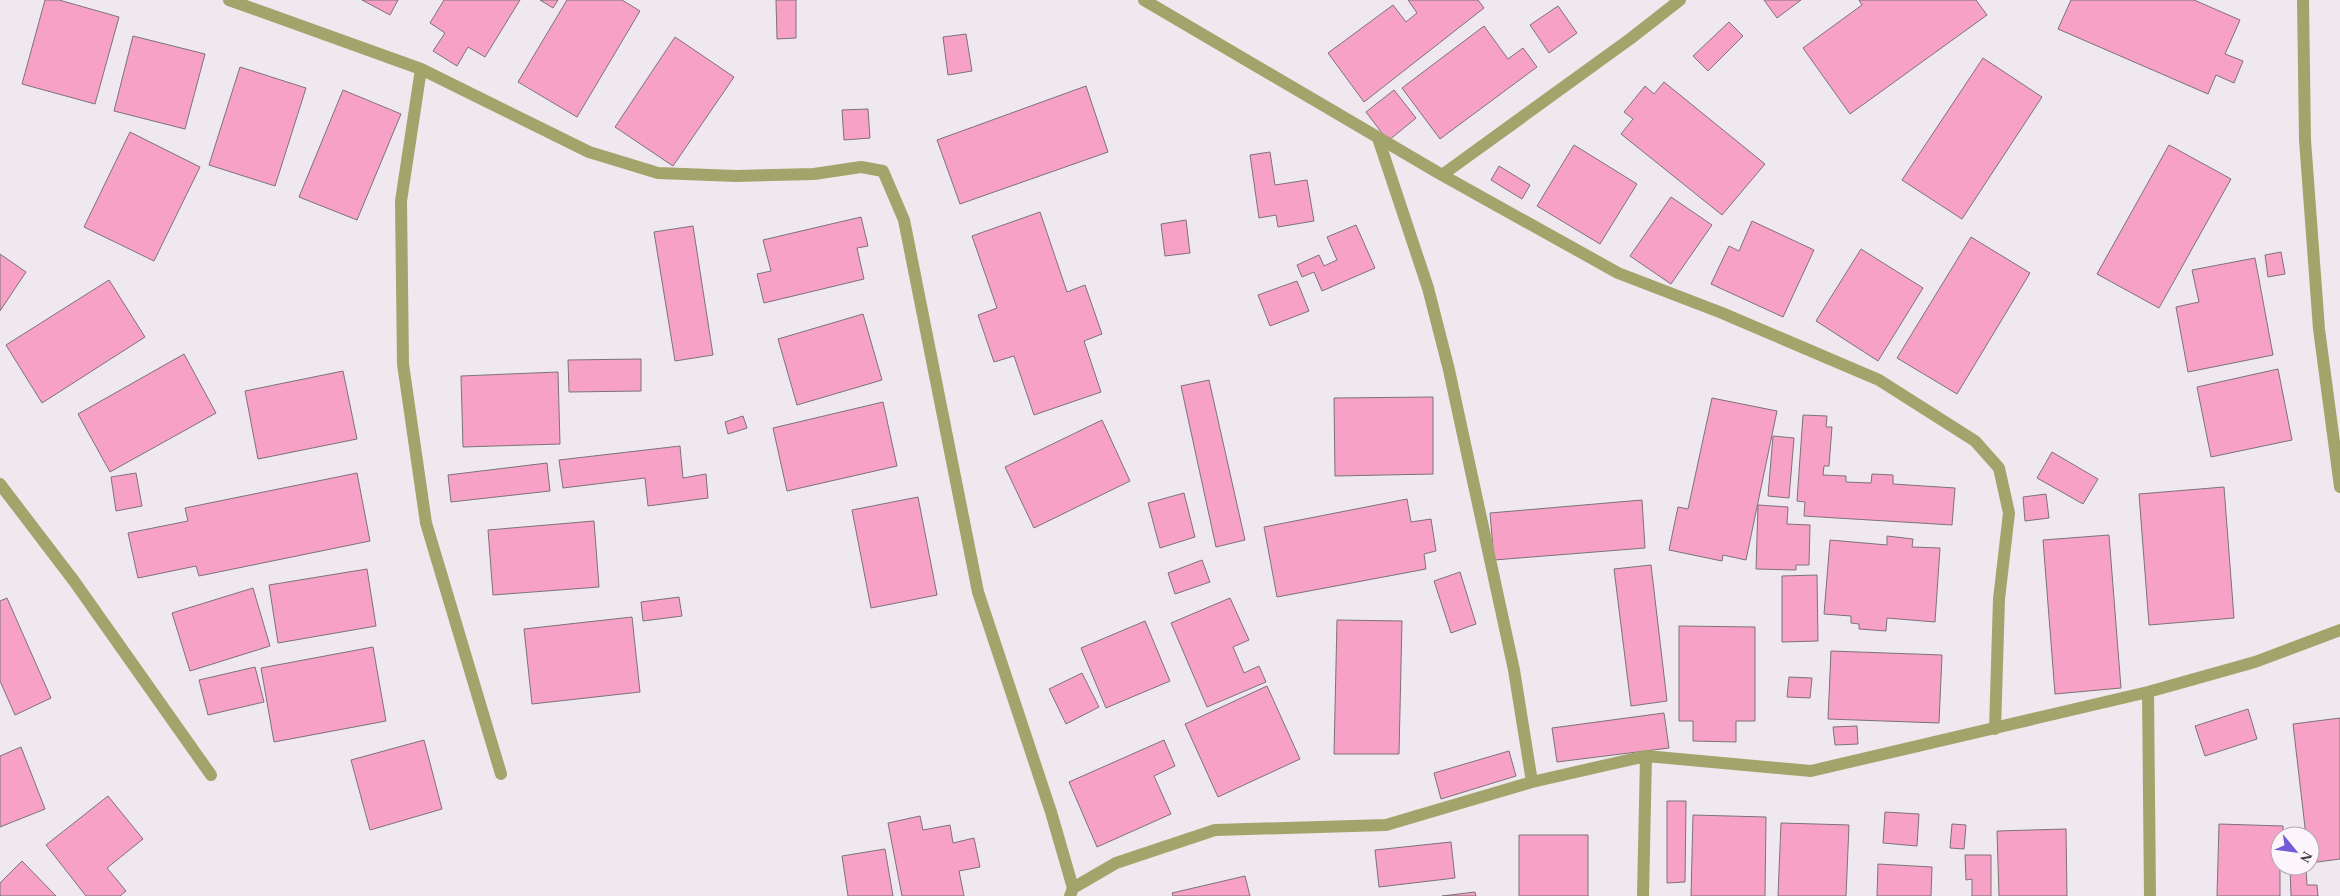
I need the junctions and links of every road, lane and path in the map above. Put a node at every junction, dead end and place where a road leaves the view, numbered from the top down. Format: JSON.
{"nodes":[{"id":1,"x":229,"y":0,"type":"edge"},
{"id":2,"x":1144,"y":0,"type":"edge"},
{"id":3,"x":1680,"y":0,"type":"edge"},
{"id":4,"x":2303,"y":0,"type":"edge"},
{"id":5,"x":252,"y":5,"type":"edge"},
{"id":6,"x":421,"y":69,"type":"junction"},
{"id":7,"x":1378,"y":138,"type":"junction"},
{"id":8,"x":1442,"y":175,"type":"junction"},
{"id":9,"x":0,"y":484,"type":"edge"},
{"id":10,"x":2340,"y":487,"type":"edge"},
{"id":11,"x":2340,"y":630,"type":"edge"},
{"id":12,"x":2148,"y":692,"type":"junction"},
{"id":13,"x":1995,"y":729,"type":"junction"},
{"id":14,"x":1646,"y":756,"type":"junction"},
{"id":15,"x":501,"y":774,"type":"dead end"},
{"id":16,"x":211,"y":776,"type":"dead end"},
{"id":17,"x":1532,"y":782,"type":"junction"},
{"id":18,"x":1072,"y":892,"type":"edge"},
{"id":19,"x":1643,"y":896,"type":"edge"},
{"id":20,"x":2150,"y":896,"type":"edge"}],
"edges":[{"from":1,"to":5,"type":"street"},
{"from":2,"to":7,"type":"street"},
{"from":3,"to":8,"type":"street"},
{"from":4,"to":10,"type":"street"},
{"from":5,"to":6,"type":"street"},
{"from":6,"to":15,"type":"street"},
{"from":6,"to":18,"type":"street"},
{"from":7,"to":8,"type":"street"},
{"from":7,"to":17,"type":"street"},
{"from":8,"to":13,"type":"street"},
{"from":9,"to":16,"type":"street"},
{"from":11,"to":12,"type":"street"},
{"from":12,"to":13,"type":"street"},
{"from":12,"to":20,"type":"street"},
{"from":13,"to":14,"type":"street"},
{"from":14,"to":17,"type":"street"},
{"from":14,"to":19,"type":"street"},
{"from":17,"to":18,"type":"street"}]}
